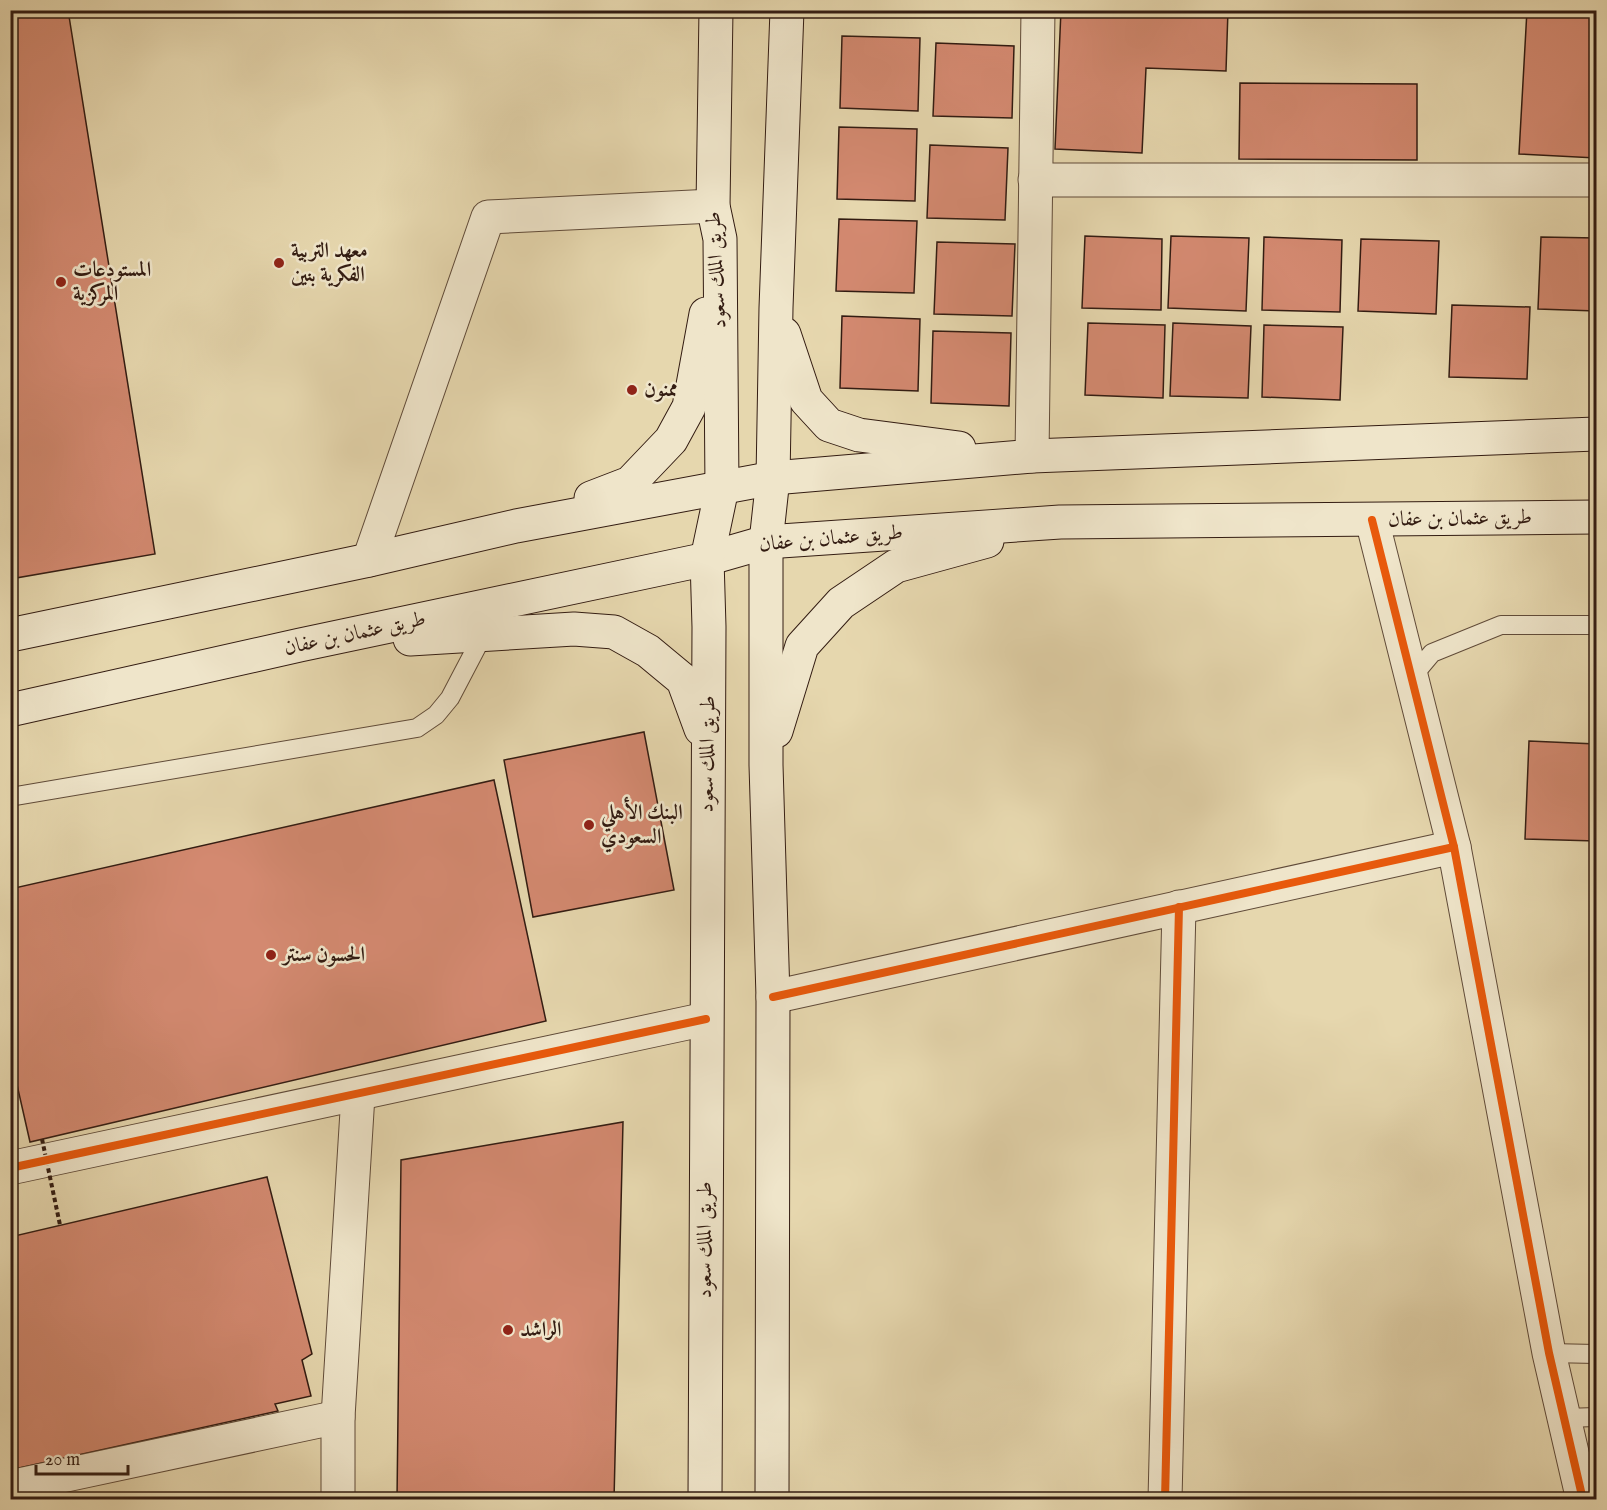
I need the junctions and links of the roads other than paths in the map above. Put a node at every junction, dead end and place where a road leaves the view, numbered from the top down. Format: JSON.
{"nodes":[{"id":1,"x":716,"y":10,"type":"edge"},
{"id":2,"x":787,"y":10,"type":"edge"},
{"id":3,"x":1038,"y":10,"type":"edge"},
{"id":4,"x":1035,"y":180,"type":"junction"},
{"id":5,"x":1596,"y":180,"type":"edge"},
{"id":6,"x":713,"y":206,"type":"junction"},
{"id":7,"x":720,"y":239,"type":"junction"},
{"id":8,"x":776,"y":308,"type":"junction"},
{"id":9,"x":1596,"y":434,"type":"edge"},
{"id":10,"x":1026,"y":456,"type":"junction"},
{"id":11,"x":773,"y":478,"type":"junction"},
{"id":12,"x":722,"y":488,"type":"junction"},
{"id":13,"x":1596,"y":517,"type":"edge"},
{"id":14,"x":1372,"y":520,"type":"junction"},
{"id":15,"x":1060,"y":522,"type":"junction"},
{"id":16,"x":516,"y":526,"type":"junction"},
{"id":17,"x":766,"y":542,"type":"junction"},
{"id":18,"x":707,"y":559,"type":"junction"},
{"id":19,"x":369,"y":560,"type":"junction"},
{"id":20,"x":1596,"y":625,"type":"edge"},
{"id":21,"x":483,"y":634,"type":"junction"},
{"id":22,"x":10,"y":635,"type":"edge"},
{"id":23,"x":300,"y":645,"type":"junction"},
{"id":24,"x":1411,"y":678,"type":"junction"},
{"id":25,"x":10,"y":710,"type":"edge"},
{"id":26,"x":766,"y":765,"type":"junction"},
{"id":27,"x":10,"y":797,"type":"edge"},
{"id":28,"x":707,"y":807,"type":"junction"},
{"id":29,"x":1454,"y":847,"type":"junction"},
{"id":30,"x":1179,"y":907,"type":"junction"},
{"id":31,"x":773,"y":997,"type":"junction"},
{"id":32,"x":706,"y":1019,"type":"junction"},
{"id":33,"x":358,"y":1095,"type":"junction"},
{"id":34,"x":10,"y":1168,"type":"edge"},
{"id":35,"x":1549,"y":1353,"type":"junction"},
{"id":36,"x":1596,"y":1354,"type":"edge"},
{"id":37,"x":338,"y":1417,"type":"junction"},
{"id":38,"x":1581,"y":1417,"type":"edge"},
{"id":39,"x":10,"y":1487,"type":"edge"},
{"id":40,"x":338,"y":1500,"type":"edge"},
{"id":41,"x":705,"y":1500,"type":"edge"},
{"id":42,"x":772,"y":1500,"type":"edge"},
{"id":43,"x":1165,"y":1500,"type":"edge"},
{"id":44,"x":1583,"y":1500,"type":"edge"}],
"edges":[{"from":1,"to":6,"type":"main road","name":"طريق الملك سعود"},
{"from":2,"to":8,"type":"main road"},
{"from":3,"to":4,"type":"main road"},
{"from":4,"to":5,"type":"main road"},
{"from":4,"to":10,"type":"main road"},
{"from":6,"to":7,"type":"main road","name":"طريق الملك سعود"},
{"from":6,"to":19,"type":"main road"},
{"from":7,"to":12,"type":"main road","name":"طريق الملك سعود"},
{"from":7,"to":16,"type":"main road"},
{"from":8,"to":10,"type":"main road"},
{"from":8,"to":11,"type":"main road"},
{"from":9,"to":10,"type":"main road"},
{"from":10,"to":11,"type":"main road"},
{"from":11,"to":12,"type":"main road"},
{"from":11,"to":17,"type":"main road"},
{"from":12,"to":16,"type":"main road"},
{"from":12,"to":18,"type":"main road","name":"طريق الملك سعود"},
{"from":13,"to":14,"type":"main road","name":"طريق عثمان بن عفان"},
{"from":14,"to":15,"type":"main road","name":"طريق عثمان بن عفان"},
{"from":14,"to":24,"type":"main road"},
{"from":15,"to":17,"type":"main road","name":"طريق عثمان بن عفان"},
{"from":15,"to":26,"type":"main road"},
{"from":16,"to":19,"type":"main road"},
{"from":17,"to":18,"type":"main road","name":"طريق عثمان بن عفان"},
{"from":17,"to":26,"type":"main road"},
{"from":18,"to":23,"type":"main road","name":"طريق عثمان بن عفان"},
{"from":18,"to":28,"type":"main road","name":"طريق الملك سعود"},
{"from":19,"to":22,"type":"main road"},
{"from":20,"to":24,"type":"lane"},
{"from":21,"to":23,"type":"main road"},
{"from":21,"to":27,"type":"lane"},
{"from":21,"to":28,"type":"main road"},
{"from":23,"to":25,"type":"main road","name":"طريق عثمان بن عفان"},
{"from":24,"to":29,"type":"main road"},
{"from":26,"to":31,"type":"main road"},
{"from":28,"to":32,"type":"main road","name":"طريق الملك سعود"},
{"from":29,"to":30,"type":"main road"},
{"from":29,"to":35,"type":"main road"},
{"from":30,"to":31,"type":"main road"},
{"from":30,"to":43,"type":"main road"},
{"from":31,"to":42,"type":"main road"},
{"from":32,"to":33,"type":"main road"},
{"from":32,"to":41,"type":"main road","name":"طريق الملك سعود"},
{"from":33,"to":34,"type":"main road"},
{"from":33,"to":37,"type":"main road"},
{"from":35,"to":36,"type":"lane"},
{"from":35,"to":38,"type":"main road"},
{"from":37,"to":39,"type":"main road"},
{"from":37,"to":40,"type":"main road"},
{"from":38,"to":44,"type":"main road"}]}
